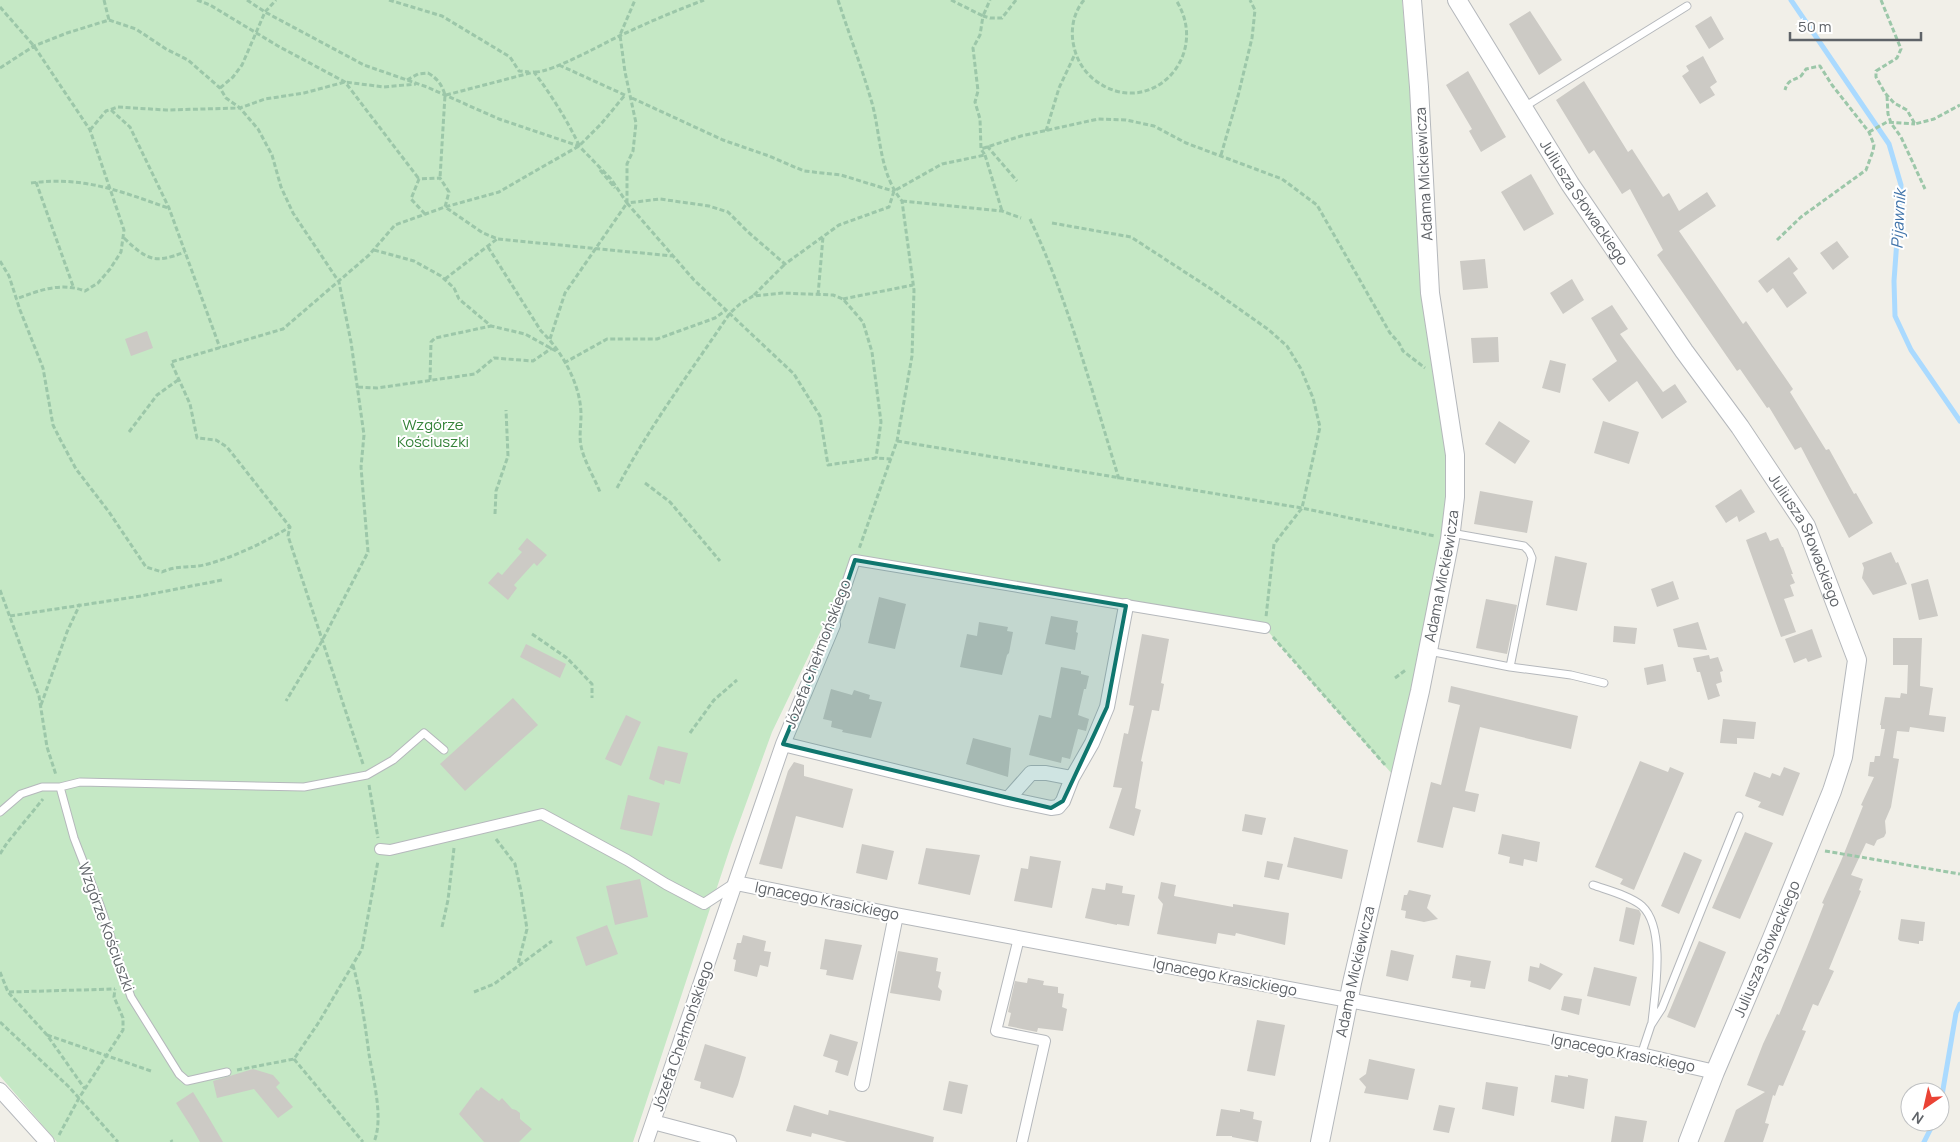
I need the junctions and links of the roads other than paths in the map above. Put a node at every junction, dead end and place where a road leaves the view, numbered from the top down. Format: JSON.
{"nodes":[{"id":1,"x":1412,"y":0,"type":"edge"},
{"id":2,"x":1457,"y":0,"type":"edge"},
{"id":3,"x":1687,"y":6,"type":"dead end"},
{"id":4,"x":1523,"y":107,"type":"junction"},
{"id":5,"x":1451,"y":536,"type":"junction"},
{"id":6,"x":1126,"y":606,"type":"junction"},
{"id":7,"x":833,"y":626,"type":"joint"},
{"id":8,"x":1265,"y":628,"type":"road end"},
{"id":9,"x":1428,"y":651,"type":"junction"},
{"id":10,"x":1510,"y":668,"type":"junction"},
{"id":11,"x":1604,"y":683,"type":"dead end"},
{"id":12,"x":783,"y":744,"type":"junction"},
{"id":13,"x":444,"y":750,"type":"dead end"},
{"id":14,"x":1072,"y":778,"type":"junction"},
{"id":15,"x":60,"y":786,"type":"junction"},
{"id":16,"x":1008,"y":799,"type":"junction"},
{"id":17,"x":0,"y":812,"type":"edge"},
{"id":18,"x":1739,"y":816,"type":"dead end"},
{"id":19,"x":380,"y":849,"type":"road end"},
{"id":20,"x":736,"y":883,"type":"junction"},
{"id":21,"x":1593,"y":885,"type":"dead end"},
{"id":22,"x":896,"y":915,"type":"junction"},
{"id":23,"x":1019,"y":938,"type":"junction"},
{"id":24,"x":1348,"y":999,"type":"junction"},
{"id":25,"x":1652,"y":1025,"type":"junction"},
{"id":26,"x":1641,"y":1055,"type":"junction"},
{"id":27,"x":227,"y":1072,"type":"road end"},
{"id":28,"x":1715,"y":1072,"type":"junction"},
{"id":29,"x":862,"y":1084,"type":"dead end"},
{"id":30,"x":0,"y":1090,"type":"edge"},
{"id":31,"x":653,"y":1122,"type":"junction"},
{"id":32,"x":47,"y":1142,"type":"edge"},
{"id":33,"x":646,"y":1142,"type":"edge"},
{"id":34,"x":730,"y":1142,"type":"edge"},
{"id":35,"x":1022,"y":1142,"type":"edge"},
{"id":36,"x":1320,"y":1142,"type":"edge"},
{"id":37,"x":1688,"y":1142,"type":"edge"}],
"edges":[{"from":1,"to":5,"type":"street","name":"Adama Mickiewicza"},
{"from":2,"to":4,"type":"street","name":"Juliusza Słowackiego"},
{"from":3,"to":4,"type":"lane"},
{"from":4,"to":28,"type":"street","name":"Juliusza Słowackiego"},
{"from":5,"to":9,"type":"street","name":"Adama Mickiewicza"},
{"from":5,"to":10,"type":"lane"},
{"from":6,"to":7,"type":"street","name":"Józefa Chełmońskiego"},
{"from":6,"to":8,"type":"street","name":"Józefa Chełmońskiego"},
{"from":6,"to":14,"type":"street"},
{"from":7,"to":12,"type":"street","name":"Józefa Chełmońskiego"},
{"from":9,"to":10,"type":"lane"},
{"from":9,"to":24,"type":"street","name":"Adama Mickiewicza"},
{"from":10,"to":11,"type":"lane"},
{"from":12,"to":16,"type":"street"},
{"from":12,"to":20,"type":"street","name":"Józefa Chełmońskiego"},
{"from":13,"to":15,"type":"lane"},
{"from":14,"to":16,"type":"street"},
{"from":14,"to":16,"type":"street"},
{"from":15,"to":17,"type":"lane"},
{"from":15,"to":27,"type":"lane","name":"Wzgórze Kościuszki"},
{"from":18,"to":25,"type":"lane"},
{"from":19,"to":20,"type":"street"},
{"from":20,"to":22,"type":"street","name":"Ignacego Krasickiego"},
{"from":20,"to":31,"type":"street","name":"Józefa Chełmońskiego"},
{"from":21,"to":25,"type":"lane"},
{"from":22,"to":23,"type":"street","name":"Ignacego Krasickiego"},
{"from":22,"to":29,"type":"street"},
{"from":23,"to":24,"type":"street","name":"Ignacego Krasickiego"},
{"from":23,"to":35,"type":"street"},
{"from":24,"to":26,"type":"street","name":"Ignacego Krasickiego"},
{"from":24,"to":36,"type":"street","name":"Adama Mickiewicza"},
{"from":25,"to":26,"type":"lane"},
{"from":26,"to":28,"type":"street","name":"Ignacego Krasickiego"},
{"from":28,"to":37,"type":"street","name":"Juliusza Słowackiego"},
{"from":30,"to":32,"type":"street"},
{"from":31,"to":33,"type":"street","name":"Józefa Chełmońskiego"},
{"from":31,"to":34,"type":"street"}]}
